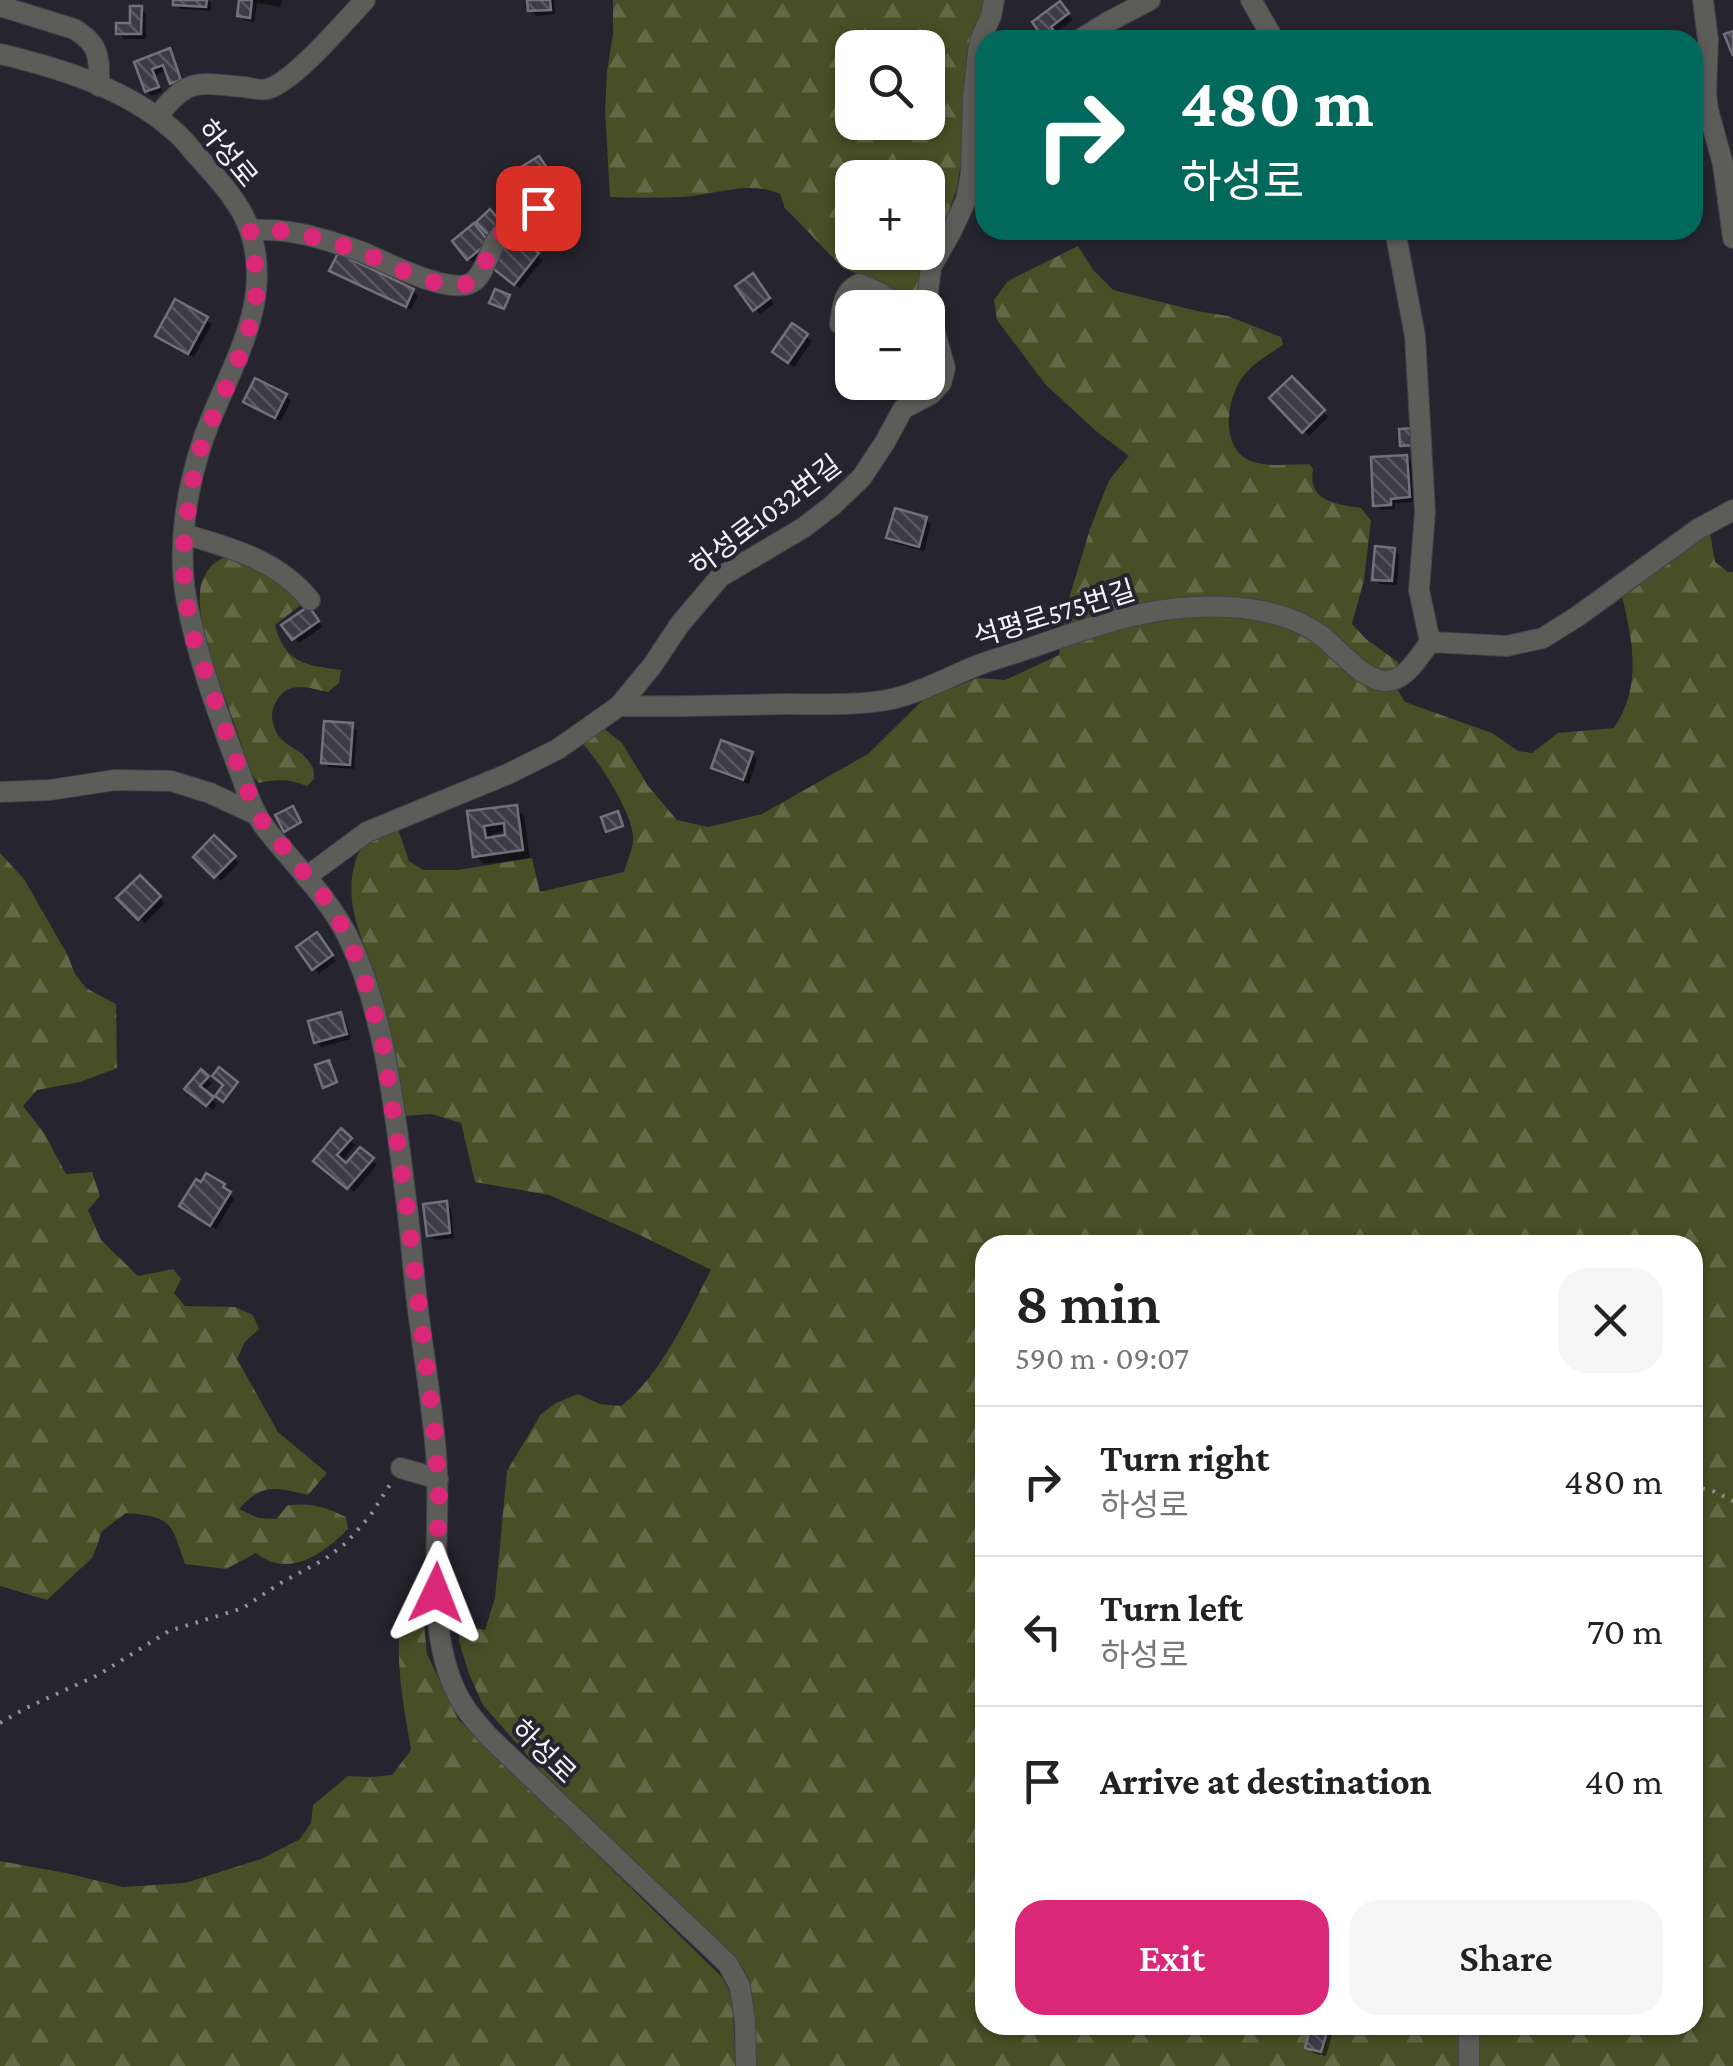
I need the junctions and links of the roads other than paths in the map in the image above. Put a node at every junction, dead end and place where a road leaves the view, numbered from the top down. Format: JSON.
{"nodes":[{"id":1,"x":365,"y":0,"type":"edge"},
{"id":2,"x":994,"y":0,"type":"edge"},
{"id":3,"x":1150,"y":0,"type":"edge"},
{"id":4,"x":1251,"y":0,"type":"edge"},
{"id":5,"x":1702,"y":0,"type":"edge"},
{"id":6,"x":0,"y":6,"type":"edge"},
{"id":7,"x":985,"y":30,"type":"edge"},
{"id":8,"x":1094,"y":30,"type":"edge"},
{"id":9,"x":1268,"y":30,"type":"edge"},
{"id":10,"x":0,"y":54,"type":"edge"},
{"id":11,"x":99,"y":86,"type":"junction"},
{"id":12,"x":157,"y":117,"type":"junction"},
{"id":13,"x":975,"y":141,"type":"edge"},
{"id":14,"x":570,"y":196,"type":"dead end"},
{"id":15,"x":250,"y":230,"type":"junction"},
{"id":16,"x":1733,"y":238,"type":"edge"},
{"id":17,"x":1396,"y":240,"type":"edge"},
{"id":18,"x":849,"y":290,"type":"edge"},
{"id":19,"x":875,"y":290,"type":"edge"},
{"id":20,"x":928,"y":290,"type":"edge"},
{"id":21,"x":919,"y":400,"type":"edge"},
{"id":22,"x":1733,"y":510,"type":"edge"},
{"id":23,"x":184,"y":534,"type":"junction"},
{"id":24,"x":310,"y":600,"type":"dead end"},
{"id":25,"x":1430,"y":642,"type":"junction"},
{"id":26,"x":619,"y":706,"type":"junction"},
{"id":27,"x":0,"y":792,"type":"edge"},
{"id":28,"x":257,"y":815,"type":"junction"},
{"id":29,"x":306,"y":876,"type":"junction"},
{"id":30,"x":400,"y":1468,"type":"road end"},
{"id":31,"x":438,"y":1478,"type":"junction"},
{"id":32,"x":1470,"y":2035,"type":"edge"},
{"id":33,"x":746,"y":2066,"type":"edge"},
{"id":34,"x":1469,"y":2066,"type":"edge"}],
"edges":[{"from":1,"to":12,"type":"street","name":"하성로"},
{"from":2,"to":7,"type":"street","name":"하성로1032번길"},
{"from":3,"to":8,"type":"street"},
{"from":4,"to":9,"type":"street"},
{"from":5,"to":16,"type":"street"},
{"from":6,"to":11,"type":"street"},
{"from":10,"to":11,"type":"street","name":"하성로"},
{"from":11,"to":12,"type":"street","name":"하성로"},
{"from":12,"to":15,"type":"street","name":"하성로"},
{"from":13,"to":20,"type":"street","name":"하성로1032번길"},
{"from":14,"to":15,"type":"street","name":"하성로"},
{"from":15,"to":23,"type":"street","name":"하성로"},
{"from":17,"to":25,"type":"street"},
{"from":18,"to":19,"type":"street"},
{"from":21,"to":26,"type":"street","name":"하성로1032번길"},
{"from":22,"to":25,"type":"street"},
{"from":23,"to":24,"type":"street"},
{"from":23,"to":28,"type":"street","name":"하성로"},
{"from":25,"to":26,"type":"street","name":"석평로575번길"},
{"from":26,"to":29,"type":"street","name":"하성로1032번길"},
{"from":27,"to":28,"type":"street","name":"하성로"},
{"from":28,"to":29,"type":"street","name":"하성로"},
{"from":29,"to":31,"type":"street","name":"하성로"},
{"from":30,"to":31,"type":"street"},
{"from":31,"to":33,"type":"street","name":"하성로"},
{"from":32,"to":34,"type":"street"}]}
